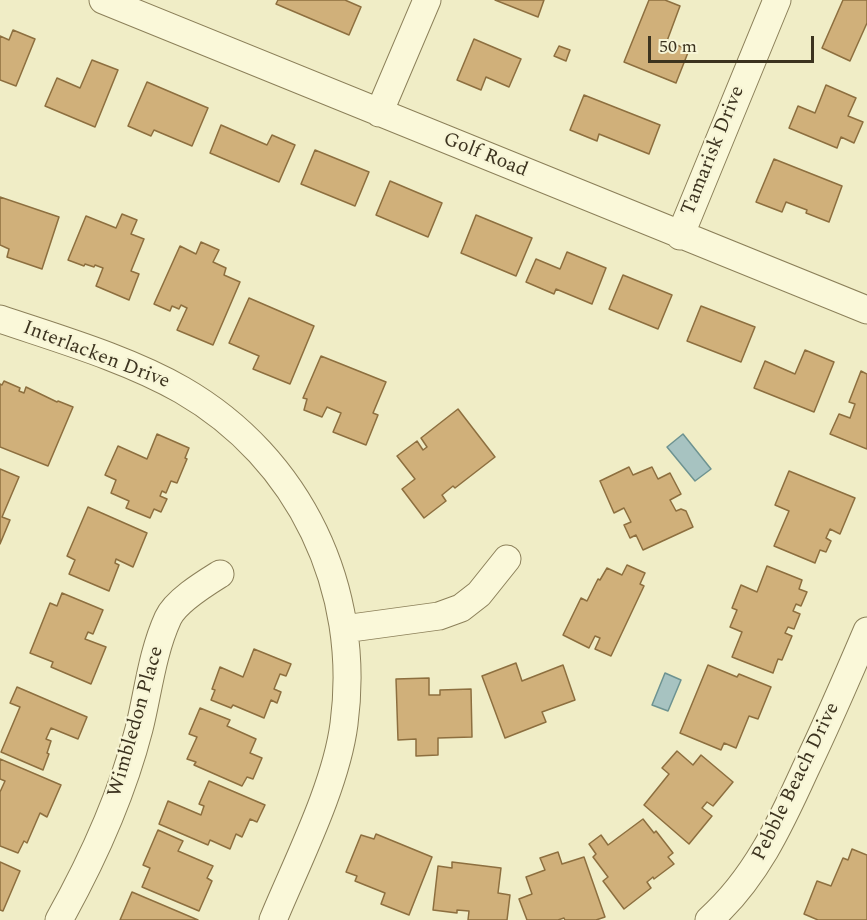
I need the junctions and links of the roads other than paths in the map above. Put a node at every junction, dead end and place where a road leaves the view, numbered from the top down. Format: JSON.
{"nodes":[{"id":1,"x":103,"y":0,"type":"edge"},
{"id":2,"x":427,"y":0,"type":"edge"},
{"id":3,"x":777,"y":0,"type":"edge"},
{"id":4,"x":379,"y":113,"type":"junction"},
{"id":5,"x":680,"y":236,"type":"junction"},
{"id":6,"x":867,"y":310,"type":"edge"},
{"id":7,"x":0,"y":319,"type":"edge"},
{"id":8,"x":507,"y":559,"type":"dead end"},
{"id":9,"x":220,"y":574,"type":"dead end"},
{"id":10,"x":344,"y":629,"type":"junction"},
{"id":11,"x":867,"y":631,"type":"edge"},
{"id":12,"x":861,"y":662,"type":"edge"},
{"id":13,"x":60,"y":920,"type":"edge"},
{"id":14,"x":273,"y":920,"type":"edge"},
{"id":15,"x":708,"y":920,"type":"edge"}],
"edges":[{"from":1,"to":4,"type":"street","name":"Golf Road"},
{"from":2,"to":4,"type":"street"},
{"from":3,"to":5,"type":"street","name":"Tamarisk Drive"},
{"from":4,"to":5,"type":"street","name":"Golf Road"},
{"from":5,"to":6,"type":"street","name":"Golf Road"},
{"from":7,"to":10,"type":"street","name":"Interlacken Drive"},
{"from":8,"to":10,"type":"street"},
{"from":9,"to":13,"type":"street","name":"Wimbledon Place"},
{"from":10,"to":14,"type":"street","name":"Interlacken Drive"},
{"from":11,"to":12,"type":"street","name":"Pebble Beach Drive"},
{"from":12,"to":15,"type":"street","name":"Pebble Beach Drive"}]}
